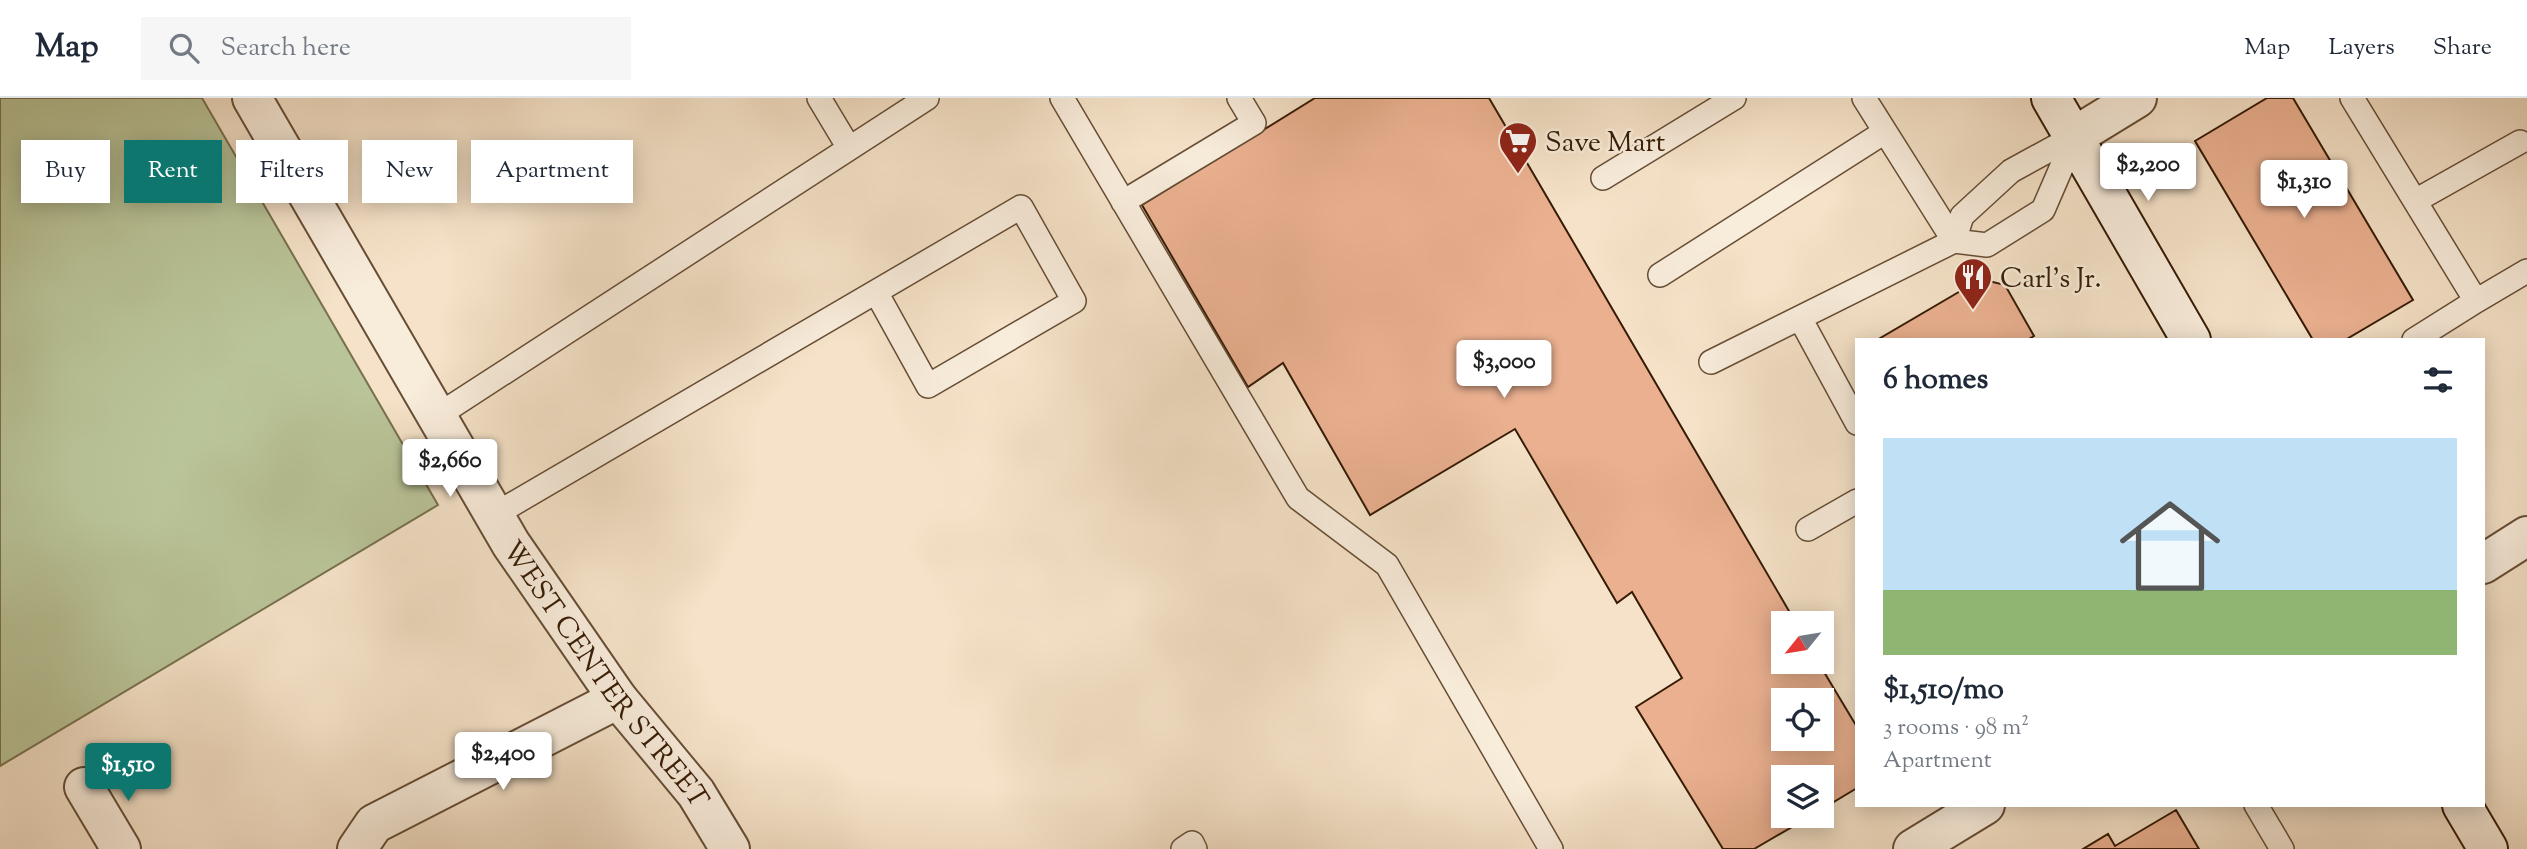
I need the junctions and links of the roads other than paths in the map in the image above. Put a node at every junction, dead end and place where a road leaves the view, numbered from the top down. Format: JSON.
{"nodes":[{"id":1,"x":252,"y":98,"type":"edge"},
{"id":2,"x":819,"y":98,"type":"edge"},
{"id":3,"x":926,"y":98,"type":"edge"},
{"id":4,"x":1062,"y":98,"type":"edge"},
{"id":5,"x":1239,"y":98,"type":"edge"},
{"id":6,"x":1734,"y":98,"type":"edge"},
{"id":7,"x":1864,"y":98,"type":"edge"},
{"id":8,"x":2051,"y":98,"type":"edge"},
{"id":9,"x":2137,"y":98,"type":"edge"},
{"id":10,"x":2352,"y":98,"type":"edge"},
{"id":11,"x":1884,"y":132,"type":"junction"},
{"id":12,"x":2075,"y":136,"type":"junction"},
{"id":13,"x":2519,"y":142,"type":"dead end"},
{"id":14,"x":849,"y":148,"type":"junction"},
{"id":15,"x":1604,"y":178,"type":"dead end"},
{"id":16,"x":2415,"y":201,"type":"junction"},
{"id":17,"x":1123,"y":202,"type":"junction"},
{"id":18,"x":1954,"y":241,"type":"junction"},
{"id":19,"x":2527,"y":271,"type":"edge"},
{"id":20,"x":1660,"y":275,"type":"dead end"},
{"id":21,"x":876,"y":292,"type":"junction"},
{"id":22,"x":2476,"y":301,"type":"junction"},
{"id":23,"x":1801,"y":320,"type":"junction"},
{"id":24,"x":2190,"y":338,"type":"edge"},
{"id":25,"x":2417,"y":338,"type":"edge"},
{"id":26,"x":1711,"y":362,"type":"dead end"},
{"id":27,"x":437,"y":416,"type":"junction"},
{"id":28,"x":1855,"y":419,"type":"edge"},
{"id":29,"x":1855,"y":501,"type":"edge"},
{"id":30,"x":494,"y":515,"type":"junction"},
{"id":31,"x":1808,"y":529,"type":"dead end"},
{"id":32,"x":2527,"y":536,"type":"edge"},
{"id":33,"x":2485,"y":563,"type":"edge"},
{"id":34,"x":618,"y":699,"type":"junction"},
{"id":35,"x":85,"y":787,"type":"dead end"},
{"id":36,"x":1982,"y":807,"type":"edge"},
{"id":37,"x":2257,"y":807,"type":"edge"},
{"id":38,"x":2463,"y":807,"type":"edge"},
{"id":39,"x":121,"y":849,"type":"edge"},
{"id":40,"x":357,"y":849,"type":"edge"},
{"id":41,"x":730,"y":849,"type":"edge"},
{"id":42,"x":1183,"y":849,"type":"edge"},
{"id":43,"x":1195,"y":849,"type":"edge"},
{"id":44,"x":1551,"y":849,"type":"edge"},
{"id":45,"x":1913,"y":849,"type":"edge"},
{"id":46,"x":2281,"y":849,"type":"edge"},
{"id":47,"x":2488,"y":849,"type":"edge"}],
"edges":[{"from":1,"to":27,"type":"street","name":"WEST CENTER STREET"},
{"from":2,"to":14,"type":"lane"},
{"from":3,"to":14,"type":"lane"},
{"from":4,"to":17,"type":"lane"},
{"from":5,"to":17,"type":"lane"},
{"from":6,"to":15,"type":"lane"},
{"from":7,"to":11,"type":"lane"},
{"from":8,"to":12,"type":"street"},
{"from":9,"to":12,"type":"street"},
{"from":10,"to":16,"type":"lane"},
{"from":11,"to":18,"type":"lane"},
{"from":11,"to":20,"type":"lane"},
{"from":12,"to":18,"type":"lane"},
{"from":12,"to":18,"type":"lane"},
{"from":12,"to":24,"type":"street"},
{"from":13,"to":16,"type":"lane"},
{"from":14,"to":27,"type":"lane"},
{"from":16,"to":22,"type":"lane"},
{"from":17,"to":44,"type":"lane"},
{"from":18,"to":23,"type":"lane"},
{"from":19,"to":22,"type":"lane"},
{"from":21,"to":21,"type":"lane"},
{"from":21,"to":30,"type":"lane"},
{"from":22,"to":25,"type":"lane"},
{"from":23,"to":26,"type":"lane"},
{"from":23,"to":28,"type":"lane"},
{"from":27,"to":30,"type":"street","name":"WEST CENTER STREET"},
{"from":29,"to":31,"type":"lane"},
{"from":30,"to":34,"type":"street","name":"WEST CENTER STREET"},
{"from":32,"to":33,"type":"street"},
{"from":34,"to":40,"type":"street"},
{"from":34,"to":41,"type":"street","name":"WEST CENTER STREET"},
{"from":35,"to":39,"type":"street"},
{"from":36,"to":45,"type":"street"},
{"from":37,"to":46,"type":"lane"},
{"from":38,"to":47,"type":"street"},
{"from":42,"to":43,"type":"lane"}]}
